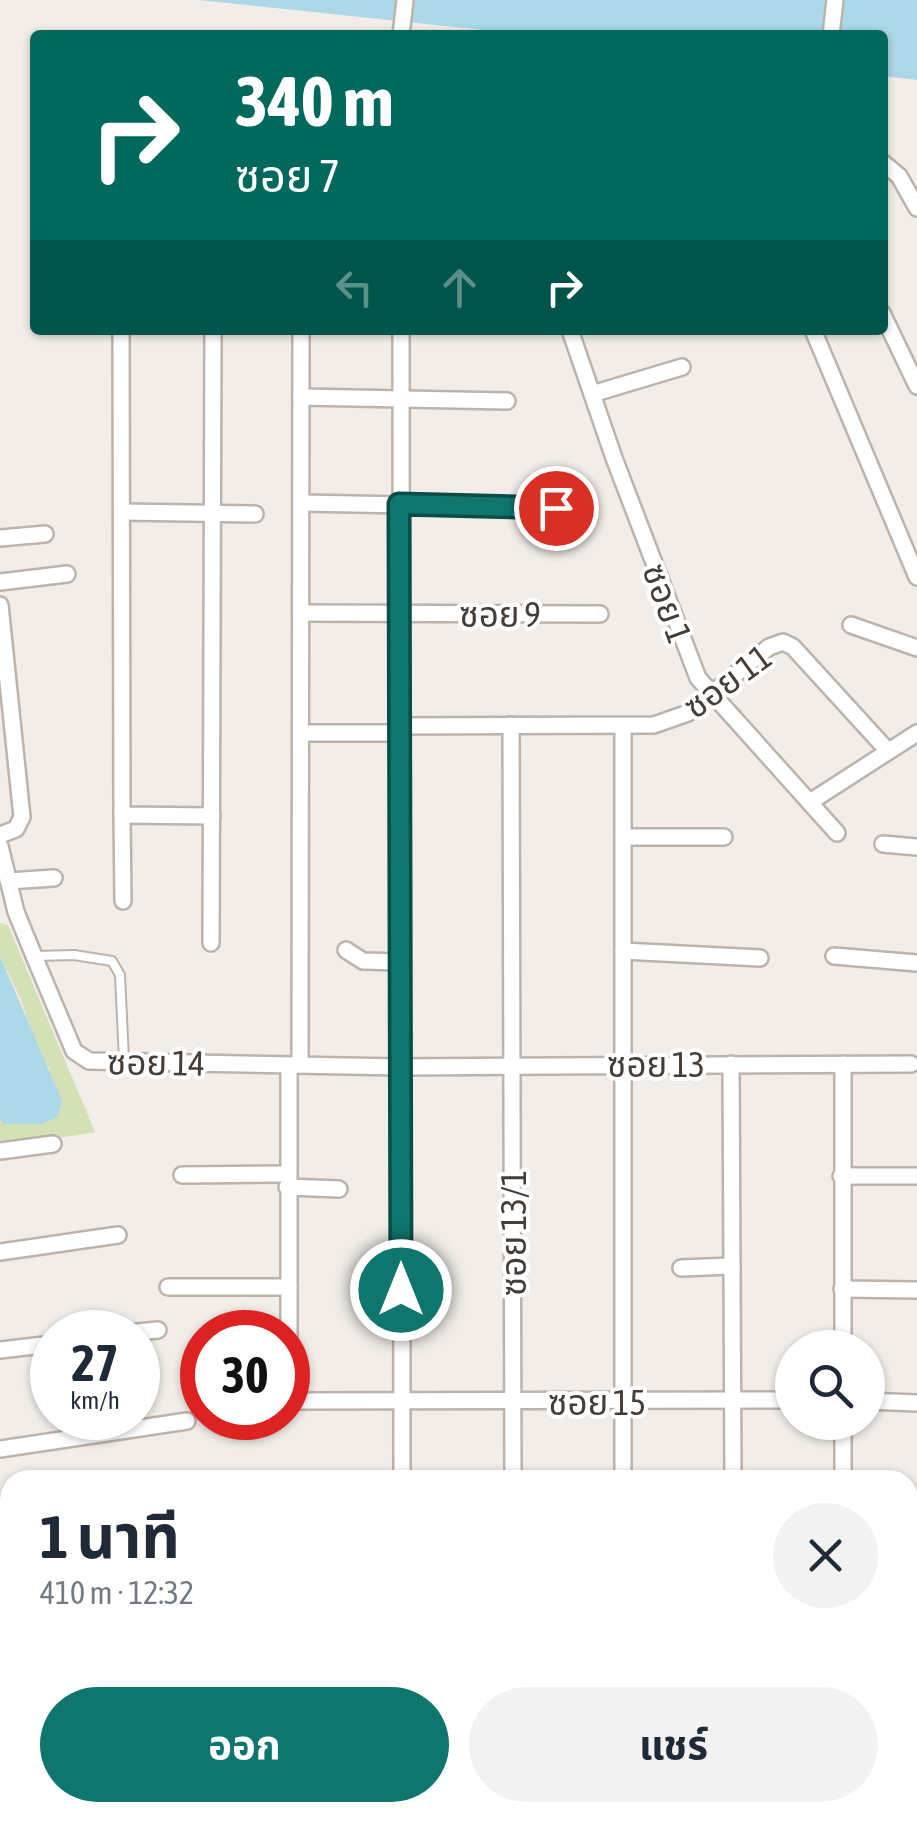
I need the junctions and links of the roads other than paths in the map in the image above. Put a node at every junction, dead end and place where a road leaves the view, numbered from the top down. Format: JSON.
{"nodes":[{"id":1,"x":406,"y":0,"type":"edge"},
{"id":2,"x":835,"y":0,"type":"edge"},
{"id":3,"x":402,"y":30,"type":"edge"},
{"id":4,"x":832,"y":30,"type":"edge"},
{"id":5,"x":888,"y":167,"type":"edge"},
{"id":6,"x":917,"y":208,"type":"edge"},
{"id":7,"x":888,"y":326,"type":"edge"},
{"id":8,"x":121,"y":335,"type":"edge"},
{"id":9,"x":213,"y":335,"type":"edge"},
{"id":10,"x":300,"y":335,"type":"edge"},
{"id":11,"x":401,"y":335,"type":"edge"},
{"id":12,"x":572,"y":335,"type":"edge"},
{"id":13,"x":814,"y":335,"type":"edge"},
{"id":14,"x":682,"y":367,"type":"dead end"},
{"id":15,"x":917,"y":386,"type":"edge"},
{"id":16,"x":592,"y":394,"type":"junction"},
{"id":17,"x":301,"y":398,"type":"junction"},
{"id":18,"x":401,"y":399,"type":"junction"},
{"id":19,"x":508,"y":401,"type":"dead end"},
{"id":20,"x":302,"y":503,"type":"junction"},
{"id":21,"x":399,"y":504,"type":"junction"},
{"id":22,"x":556,"y":508,"type":"dead end"},
{"id":23,"x":122,"y":512,"type":"junction"},
{"id":24,"x":212,"y":512,"type":"junction"},
{"id":25,"x":256,"y":514,"type":"dead end"},
{"id":26,"x":45,"y":534,"type":"dead end"},
{"id":27,"x":0,"y":538,"type":"edge"},
{"id":28,"x":67,"y":574,"type":"dead end"},
{"id":29,"x":917,"y":576,"type":"edge"},
{"id":30,"x":0,"y":582,"type":"edge"},
{"id":31,"x":0,"y":605,"type":"edge"},
{"id":32,"x":302,"y":613,"type":"junction"},
{"id":33,"x":400,"y":613,"type":"junction"},
{"id":34,"x":600,"y":614,"type":"dead end"},
{"id":35,"x":851,"y":625,"type":"dead end"},
{"id":36,"x":917,"y":648,"type":"edge"},
{"id":37,"x":712,"y":695,"type":"junction"},
{"id":38,"x":510,"y":724,"type":"junction"},
{"id":39,"x":623,"y":727,"type":"junction"},
{"id":40,"x":400,"y":729,"type":"junction"},
{"id":41,"x":302,"y":732,"type":"junction"},
{"id":42,"x":917,"y":733,"type":"edge"},
{"id":43,"x":888,"y":751,"type":"junction"},
{"id":44,"x":810,"y":802,"type":"junction"},
{"id":45,"x":122,"y":815,"type":"junction"},
{"id":46,"x":212,"y":816,"type":"junction"},
{"id":47,"x":837,"y":833,"type":"dead end"},
{"id":48,"x":0,"y":835,"type":"edge"},
{"id":49,"x":623,"y":837,"type":"junction"},
{"id":50,"x":724,"y":837,"type":"dead end"},
{"id":51,"x":882,"y":844,"type":"dead end"},
{"id":52,"x":0,"y":846,"type":"edge"},
{"id":53,"x":917,"y":848,"type":"edge"},
{"id":54,"x":54,"y":878,"type":"dead end"},
{"id":55,"x":8,"y":880,"type":"junction"},
{"id":56,"x":123,"y":901,"type":"dead end"},
{"id":57,"x":8,"y":911,"type":"edge"},
{"id":58,"x":211,"y":943,"type":"dead end"},
{"id":59,"x":346,"y":950,"type":"dead end"},
{"id":60,"x":623,"y":950,"type":"junction"},
{"id":61,"x":34,"y":956,"type":"junction"},
{"id":62,"x":834,"y":956,"type":"dead end"},
{"id":63,"x":760,"y":958,"type":"dead end"},
{"id":64,"x":400,"y":962,"type":"junction"},
{"id":65,"x":917,"y":962,"type":"edge"},
{"id":66,"x":124,"y":1062,"type":"junction"},
{"id":67,"x":513,"y":1064,"type":"junction"},
{"id":68,"x":622,"y":1064,"type":"junction"},
{"id":69,"x":731,"y":1064,"type":"junction"},
{"id":70,"x":843,"y":1064,"type":"junction"},
{"id":71,"x":911,"y":1064,"type":"dead end"},
{"id":72,"x":295,"y":1065,"type":"junction"},
{"id":73,"x":400,"y":1067,"type":"junction"},
{"id":74,"x":52,"y":1144,"type":"dead end"},
{"id":75,"x":0,"y":1151,"type":"edge"},
{"id":76,"x":182,"y":1175,"type":"dead end"},
{"id":77,"x":842,"y":1176,"type":"junction"},
{"id":78,"x":917,"y":1176,"type":"edge"},
{"id":79,"x":287,"y":1181,"type":"junction"},
{"id":80,"x":339,"y":1189,"type":"dead end"},
{"id":81,"x":118,"y":1236,"type":"dead end"},
{"id":82,"x":0,"y":1252,"type":"edge"},
{"id":83,"x":732,"y":1266,"type":"junction"},
{"id":84,"x":682,"y":1268,"type":"dead end"},
{"id":85,"x":168,"y":1287,"type":"dead end"},
{"id":86,"x":289,"y":1287,"type":"junction"},
{"id":87,"x":842,"y":1289,"type":"junction"},
{"id":88,"x":917,"y":1290,"type":"edge"},
{"id":89,"x":289,"y":1310,"type":"edge"},
{"id":90,"x":843,"y":1330,"type":"edge"},
{"id":91,"x":30,"y":1347,"type":"edge"},
{"id":92,"x":0,"y":1350,"type":"edge"},
{"id":93,"x":310,"y":1400,"type":"edge"},
{"id":94,"x":733,"y":1400,"type":"junction"},
{"id":95,"x":775,"y":1400,"type":"edge"},
{"id":96,"x":402,"y":1402,"type":"junction"},
{"id":97,"x":513,"y":1402,"type":"junction"},
{"id":98,"x":622,"y":1402,"type":"junction"},
{"id":99,"x":885,"y":1402,"type":"edge"},
{"id":100,"x":917,"y":1403,"type":"edge"},
{"id":101,"x":180,"y":1423,"type":"edge"},
{"id":102,"x":843,"y":1440,"type":"edge"},
{"id":103,"x":0,"y":1449,"type":"edge"},
{"id":104,"x":402,"y":1470,"type":"edge"},
{"id":105,"x":513,"y":1470,"type":"edge"},
{"id":106,"x":623,"y":1470,"type":"edge"},
{"id":107,"x":733,"y":1470,"type":"edge"},
{"id":108,"x":844,"y":1470,"type":"edge"}],
"edges":[{"from":1,"to":3,"type":"street"},
{"from":2,"to":4,"type":"street"},
{"from":5,"to":6,"type":"street"},
{"from":7,"to":15,"type":"street"},
{"from":8,"to":23,"type":"street"},
{"from":9,"to":24,"type":"street"},
{"from":10,"to":17,"type":"street"},
{"from":11,"to":18,"type":"street"},
{"from":12,"to":16,"type":"street","name":"ซอย 1"},
{"from":13,"to":29,"type":"street"},
{"from":14,"to":16,"type":"street"},
{"from":16,"to":37,"type":"street","name":"ซอย 1"},
{"from":17,"to":18,"type":"street"},
{"from":17,"to":20,"type":"street"},
{"from":18,"to":19,"type":"street"},
{"from":18,"to":21,"type":"street"},
{"from":20,"to":21,"type":"street"},
{"from":20,"to":32,"type":"street"},
{"from":21,"to":22,"type":"street"},
{"from":21,"to":33,"type":"street"},
{"from":23,"to":24,"type":"street"},
{"from":23,"to":45,"type":"street"},
{"from":24,"to":25,"type":"street"},
{"from":24,"to":46,"type":"street"},
{"from":26,"to":27,"type":"street"},
{"from":28,"to":30,"type":"street"},
{"from":31,"to":48,"type":"street"},
{"from":32,"to":33,"type":"street","name":"ซอย 9"},
{"from":32,"to":41,"type":"street"},
{"from":33,"to":34,"type":"street","name":"ซอย 9"},
{"from":33,"to":40,"type":"street"},
{"from":35,"to":36,"type":"street"},
{"from":37,"to":39,"type":"street","name":"ซอย 11"},
{"from":37,"to":43,"type":"street","name":"ซอย 11"},
{"from":37,"to":44,"type":"street","name":"ซอย 1"},
{"from":38,"to":39,"type":"street","name":"ซอย 11"},
{"from":38,"to":40,"type":"street","name":"ซอย 11"},
{"from":38,"to":67,"type":"street","name":"ซอย 13/1"},
{"from":39,"to":49,"type":"street"},
{"from":40,"to":41,"type":"street","name":"ซอย 11"},
{"from":40,"to":64,"type":"street"},
{"from":41,"to":72,"type":"street"},
{"from":42,"to":43,"type":"street"},
{"from":43,"to":44,"type":"street"},
{"from":44,"to":47,"type":"street","name":"ซอย 1"},
{"from":45,"to":46,"type":"street"},
{"from":45,"to":56,"type":"street"},
{"from":46,"to":58,"type":"street"},
{"from":49,"to":50,"type":"street"},
{"from":49,"to":60,"type":"street"},
{"from":51,"to":53,"type":"street"},
{"from":52,"to":55,"type":"street","name":"ซอย 14"},
{"from":54,"to":55,"type":"street"},
{"from":55,"to":57,"type":"street","name":"ซอย 14"},
{"from":57,"to":61,"type":"street","name":"ซอย 14"},
{"from":59,"to":64,"type":"street"},
{"from":60,"to":63,"type":"street"},
{"from":60,"to":68,"type":"street"},
{"from":61,"to":66,"type":"street","name":"ซอย 14"},
{"from":61,"to":66,"type":"lane"},
{"from":62,"to":65,"type":"street"},
{"from":64,"to":73,"type":"street"},
{"from":66,"to":72,"type":"street","name":"ซอย 14"},
{"from":67,"to":68,"type":"street","name":"ซอย 13"},
{"from":67,"to":73,"type":"street","name":"ซอย 13"},
{"from":67,"to":97,"type":"street","name":"ซอย 13/1"},
{"from":68,"to":69,"type":"street","name":"ซอย 13"},
{"from":68,"to":98,"type":"street"},
{"from":69,"to":70,"type":"street","name":"ซอย 13"},
{"from":69,"to":83,"type":"street"},
{"from":70,"to":71,"type":"street","name":"ซอย 13"},
{"from":70,"to":77,"type":"street"},
{"from":72,"to":73,"type":"street","name":"ซอย 14"},
{"from":72,"to":79,"type":"street"},
{"from":73,"to":96,"type":"street"},
{"from":74,"to":75,"type":"street"},
{"from":76,"to":79,"type":"street"},
{"from":77,"to":78,"type":"street"},
{"from":77,"to":87,"type":"street"},
{"from":79,"to":80,"type":"street"},
{"from":79,"to":86,"type":"street"},
{"from":81,"to":82,"type":"street"},
{"from":83,"to":84,"type":"street"},
{"from":83,"to":94,"type":"street"},
{"from":85,"to":86,"type":"street"},
{"from":86,"to":89,"type":"street"},
{"from":87,"to":88,"type":"street"},
{"from":87,"to":90,"type":"street"},
{"from":91,"to":92,"type":"street"},
{"from":93,"to":96,"type":"street","name":"ซอย 15"},
{"from":94,"to":95,"type":"street","name":"ซอย 15"},
{"from":94,"to":98,"type":"street","name":"ซอย 15"},
{"from":94,"to":107,"type":"street"},
{"from":96,"to":97,"type":"street","name":"ซอย 15"},
{"from":96,"to":104,"type":"street"},
{"from":97,"to":98,"type":"street","name":"ซอย 15"},
{"from":97,"to":105,"type":"street","name":"ซอย 13/1"},
{"from":98,"to":106,"type":"street"},
{"from":99,"to":100,"type":"street"},
{"from":101,"to":103,"type":"street"},
{"from":102,"to":108,"type":"street"}]}
